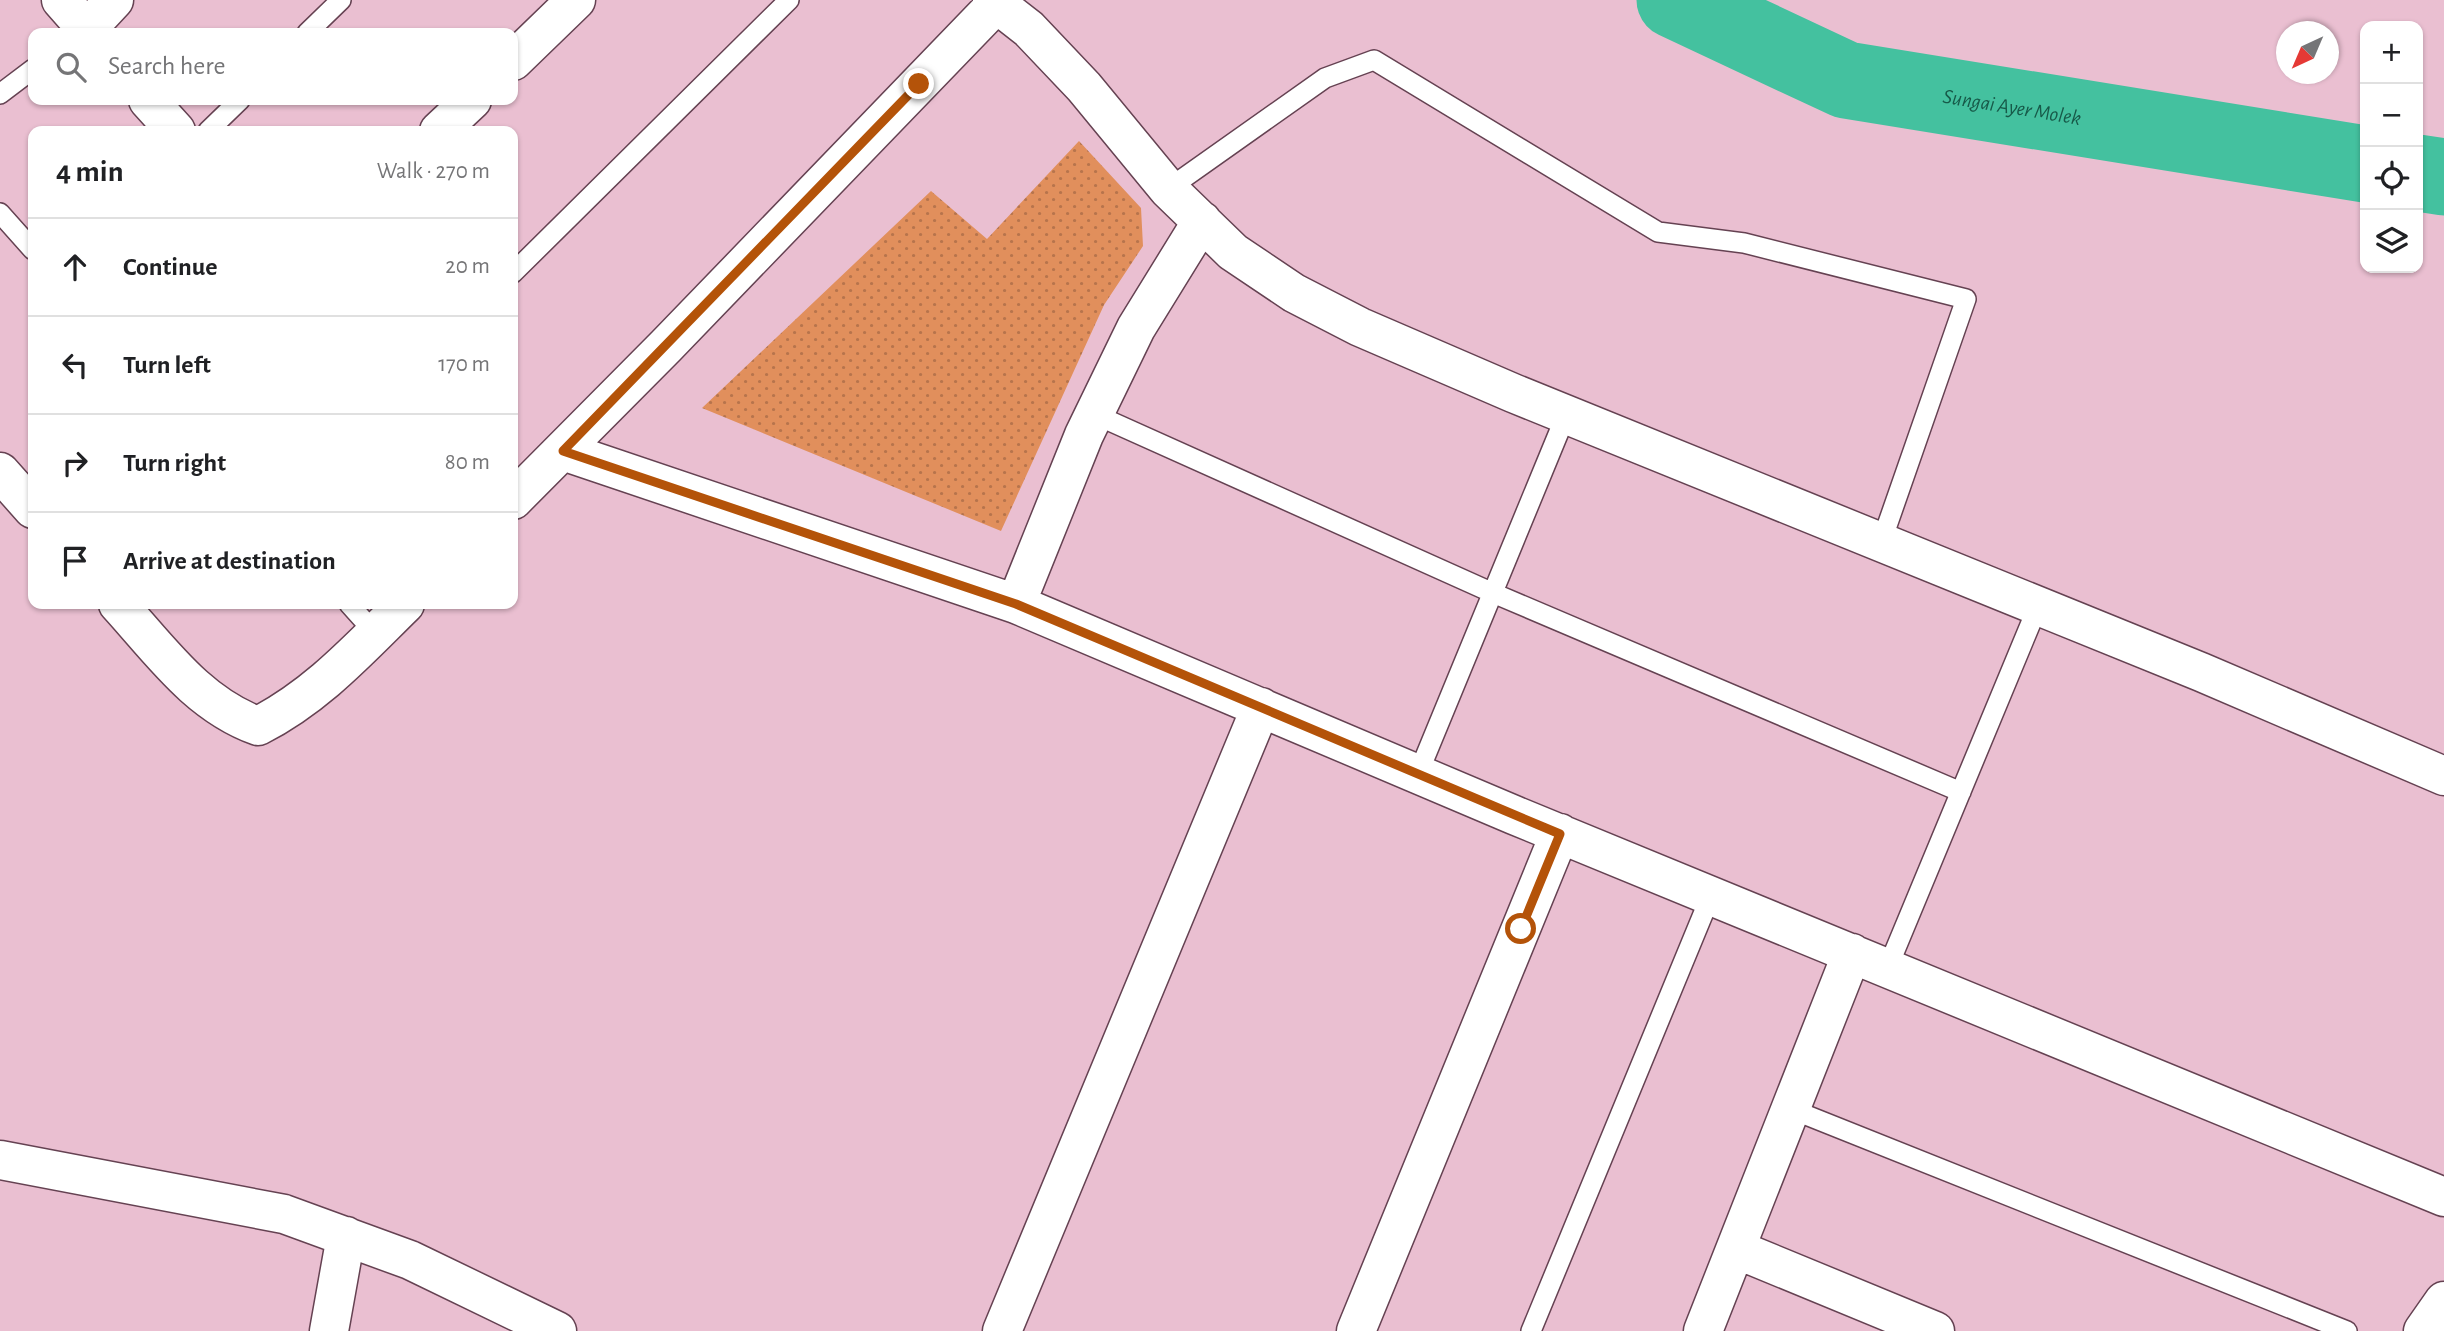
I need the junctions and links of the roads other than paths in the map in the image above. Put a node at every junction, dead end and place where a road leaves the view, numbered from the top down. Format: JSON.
{"nodes":[{"id":1,"x":61,"y":0,"type":"edge"},
{"id":2,"x":114,"y":0,"type":"edge"},
{"id":3,"x":341,"y":0,"type":"edge"},
{"id":4,"x":576,"y":0,"type":"edge"},
{"id":5,"x":789,"y":0,"type":"edge"},
{"id":6,"x":996,"y":1,"type":"edge"},
{"id":7,"x":83,"y":28,"type":"edge"},
{"id":8,"x":90,"y":28,"type":"edge"},
{"id":9,"x":312,"y":28,"type":"edge"},
{"id":10,"x":518,"y":56,"type":"edge"},
{"id":11,"x":28,"y":73,"type":"edge"},
{"id":12,"x":0,"y":94,"type":"edge"},
{"id":13,"x":153,"y":105,"type":"edge"},
{"id":14,"x":235,"y":105,"type":"edge"},
{"id":15,"x":467,"y":105,"type":"edge"},
{"id":16,"x":171,"y":126,"type":"edge"},
{"id":17,"x":213,"y":126,"type":"edge"},
{"id":18,"x":444,"y":126,"type":"edge"},
{"id":19,"x":1168,"y":189,"type":"junction"},
{"id":20,"x":0,"y":213,"type":"edge"},
{"id":21,"x":1202,"y":221,"type":"junction"},
{"id":22,"x":28,"y":244,"type":"edge"},
{"id":23,"x":518,"y":268,"type":"edge"},
{"id":24,"x":1094,"y":414,"type":"junction"},
{"id":25,"x":1566,"y":415,"type":"junction"},
{"id":26,"x":563,"y":451,"type":"junction"},
{"id":27,"x":0,"y":472,"type":"edge"},
{"id":28,"x":518,"y":495,"type":"edge"},
{"id":29,"x":28,"y":503,"type":"edge"},
{"id":30,"x":1881,"y":543,"type":"junction"},
{"id":31,"x":1493,"y":593,"type":"junction"},
{"id":32,"x":1016,"y":604,"type":"junction"},
{"id":33,"x":2038,"y":606,"type":"junction"},
{"id":34,"x":122,"y":609,"type":"edge"},
{"id":35,"x":353,"y":609,"type":"edge"},
{"id":36,"x":400,"y":609,"type":"edge"},
{"id":37,"x":375,"y":633,"type":"junction"},
{"id":38,"x":1261,"y":707,"type":"junction"},
{"id":39,"x":1418,"y":774,"type":"junction"},
{"id":40,"x":2444,"y":776,"type":"edge"},
{"id":41,"x":1961,"y":792,"type":"junction"},
{"id":42,"x":1560,"y":834,"type":"junction"},
{"id":43,"x":1711,"y":895,"type":"junction"},
{"id":44,"x":1852,"y":953,"type":"junction"},
{"id":45,"x":1888,"y":967,"type":"junction"},
{"id":46,"x":1791,"y":1109,"type":"junction"},
{"id":47,"x":0,"y":1160,"type":"edge"},
{"id":48,"x":2444,"y":1197,"type":"edge"},
{"id":49,"x":346,"y":1236,"type":"junction"},
{"id":50,"x":1736,"y":1249,"type":"junction"},
{"id":51,"x":2444,"y":1301,"type":"edge"},
{"id":52,"x":329,"y":1331,"type":"edge"},
{"id":53,"x":557,"y":1331,"type":"edge"},
{"id":54,"x":1002,"y":1331,"type":"edge"},
{"id":55,"x":1356,"y":1331,"type":"edge"},
{"id":56,"x":1531,"y":1331,"type":"edge"},
{"id":57,"x":1703,"y":1331,"type":"edge"},
{"id":58,"x":1935,"y":1331,"type":"edge"},
{"id":59,"x":2347,"y":1331,"type":"edge"},
{"id":60,"x":2423,"y":1331,"type":"edge"}],
"edges":[{"from":1,"to":7,"type":"street"},
{"from":2,"to":8,"type":"street"},
{"from":3,"to":9,"type":"lane"},
{"from":4,"to":10,"type":"street"},
{"from":5,"to":23,"type":"lane"},
{"from":6,"to":19,"type":"street"},
{"from":6,"to":26,"type":"street"},
{"from":11,"to":12,"type":"lane"},
{"from":13,"to":16,"type":"street"},
{"from":14,"to":17,"type":"lane"},
{"from":15,"to":18,"type":"street"},
{"from":19,"to":21,"type":"street"},
{"from":19,"to":30,"type":"lane"},
{"from":20,"to":22,"type":"lane"},
{"from":21,"to":24,"type":"street"},
{"from":21,"to":25,"type":"street"},
{"from":24,"to":31,"type":"lane"},
{"from":24,"to":32,"type":"street"},
{"from":25,"to":30,"type":"street"},
{"from":25,"to":31,"type":"lane"},
{"from":26,"to":28,"type":"street"},
{"from":26,"to":32,"type":"street"},
{"from":27,"to":29,"type":"street"},
{"from":30,"to":33,"type":"street"},
{"from":31,"to":39,"type":"lane"},
{"from":31,"to":41,"type":"lane"},
{"from":32,"to":38,"type":"street"},
{"from":33,"to":40,"type":"street"},
{"from":33,"to":41,"type":"lane"},
{"from":34,"to":37,"type":"street"},
{"from":35,"to":37,"type":"lane"},
{"from":36,"to":37,"type":"street"},
{"from":38,"to":39,"type":"street"},
{"from":38,"to":54,"type":"street"},
{"from":39,"to":42,"type":"street"},
{"from":41,"to":45,"type":"lane"},
{"from":42,"to":43,"type":"street"},
{"from":42,"to":55,"type":"street"},
{"from":43,"to":44,"type":"street"},
{"from":43,"to":56,"type":"lane"},
{"from":44,"to":45,"type":"street"},
{"from":44,"to":46,"type":"street"},
{"from":45,"to":48,"type":"street"},
{"from":46,"to":50,"type":"street"},
{"from":46,"to":59,"type":"lane"},
{"from":47,"to":49,"type":"street"},
{"from":49,"to":52,"type":"street"},
{"from":49,"to":53,"type":"street"},
{"from":50,"to":57,"type":"street"},
{"from":50,"to":58,"type":"street"},
{"from":51,"to":60,"type":"street"}]}
